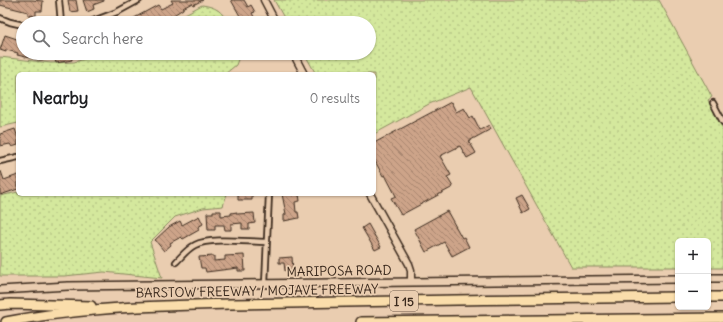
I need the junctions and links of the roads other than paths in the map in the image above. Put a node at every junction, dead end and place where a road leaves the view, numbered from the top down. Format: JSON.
{"nodes":[{"id":1,"x":59,"y":0,"type":"edge"},
{"id":2,"x":139,"y":0,"type":"edge"},
{"id":3,"x":264,"y":0,"type":"edge"},
{"id":4,"x":60,"y":16,"type":"edge"},
{"id":5,"x":106,"y":16,"type":"edge"},
{"id":6,"x":272,"y":16,"type":"edge"},
{"id":7,"x":0,"y":18,"type":"edge"},
{"id":8,"x":16,"y":23,"type":"edge"},
{"id":9,"x":297,"y":60,"type":"edge"},
{"id":10,"x":303,"y":72,"type":"edge"},
{"id":11,"x":713,"y":103,"type":"dead end"},
{"id":12,"x":723,"y":122,"type":"edge"},
{"id":13,"x":16,"y":158,"type":"edge"},
{"id":14,"x":0,"y":162,"type":"edge"},
{"id":15,"x":269,"y":196,"type":"edge"},
{"id":16,"x":371,"y":196,"type":"edge"},
{"id":17,"x":266,"y":242,"type":"junction"},
{"id":18,"x":176,"y":262,"type":"dead end"},
{"id":19,"x":675,"y":278,"type":"edge"},
{"id":20,"x":711,"y":278,"type":"edge"},
{"id":21,"x":723,"y":278,"type":"edge"},
{"id":22,"x":411,"y":282,"type":"junction"},
{"id":23,"x":265,"y":284,"type":"junction"},
{"id":24,"x":0,"y":290,"type":"edge"},
{"id":25,"x":711,"y":297,"type":"edge"},
{"id":26,"x":723,"y":297,"type":"edge"},
{"id":27,"x":675,"y":298,"type":"edge"},
{"id":28,"x":0,"y":305,"type":"edge"},
{"id":29,"x":131,"y":306,"type":"junction"},
{"id":30,"x":723,"y":318,"type":"edge"},
{"id":31,"x":6,"y":322,"type":"edge"},
{"id":32,"x":361,"y":322,"type":"edge"}],
"edges":[{"from":1,"to":4,"type":"street"},
{"from":2,"to":5,"type":"street"},
{"from":3,"to":6,"type":"street"},
{"from":7,"to":8,"type":"street"},
{"from":9,"to":10,"type":"street"},
{"from":11,"to":12,"type":"street"},
{"from":13,"to":14,"type":"street"},
{"from":15,"to":17,"type":"street"},
{"from":16,"to":22,"type":"street"},
{"from":17,"to":18,"type":"street"},
{"from":17,"to":23,"type":"street"},
{"from":19,"to":22,"type":"main road","name":"MARIPOSA ROAD"},
{"from":20,"to":21,"type":"main road"},
{"from":22,"to":23,"type":"main road","name":"MARIPOSA ROAD"},
{"from":23,"to":24,"type":"main road","name":"MARIPOSA ROAD"},
{"from":25,"to":26,"type":"highway"},
{"from":27,"to":29,"type":"highway","name":"BARSTOW FREEWAY / MOJAVE FREEWAY","number":"I 15"},
{"from":28,"to":29,"type":"highway"},
{"from":29,"to":31,"type":"highway","name":"BARSTOW FREEWAY / MOJAVE FREEWAY","number":"I 15"},
{"from":30,"to":32,"type":"highway","number":"I 15"}]}
